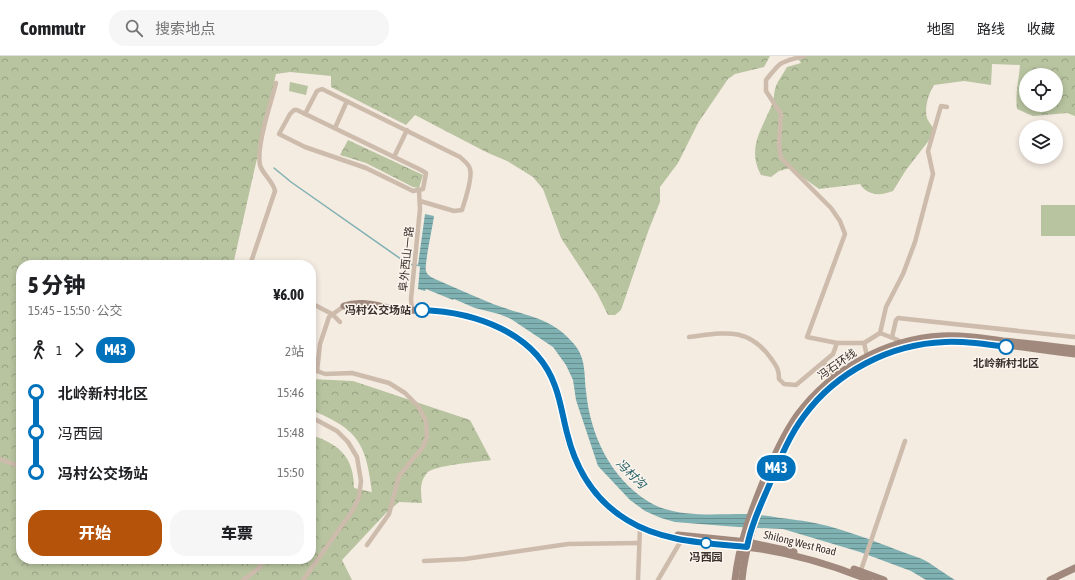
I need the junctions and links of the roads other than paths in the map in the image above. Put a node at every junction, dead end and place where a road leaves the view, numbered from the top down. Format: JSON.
{"nodes":[{"id":1,"x":804,"y":56,"type":"edge"},
{"id":2,"x":276,"y":83,"type":"dead end"},
{"id":3,"x":347,"y":101,"type":"junction"},
{"id":4,"x":947,"y":107,"type":"dead end"},
{"id":5,"x":305,"y":114,"type":"junction"},
{"id":6,"x":335,"y":128,"type":"junction"},
{"id":7,"x":407,"y":130,"type":"junction"},
{"id":8,"x":394,"y":157,"type":"junction"},
{"id":9,"x":419,"y":191,"type":"junction"},
{"id":10,"x":420,"y":201,"type":"junction"},
{"id":11,"x":252,"y":260,"type":"edge"},
{"id":12,"x":316,"y":306,"type":"edge"},
{"id":13,"x":344,"y":306,"type":"joint"},
{"id":14,"x":412,"y":310,"type":"junction"},
{"id":15,"x":332,"y":314,"type":"junction"},
{"id":16,"x":340,"y":322,"type":"dead end"},
{"id":17,"x":880,"y":333,"type":"junction"},
{"id":18,"x":689,"y":337,"type":"dead end"},
{"id":19,"x":892,"y":337,"type":"junction"},
{"id":20,"x":1075,"y":337,"type":"edge"},
{"id":21,"x":837,"y":343,"type":"junction"},
{"id":22,"x":864,"y":343,"type":"junction"},
{"id":23,"x":900,"y":347,"type":"junction"},
{"id":24,"x":1075,"y":349,"type":"edge"},
{"id":25,"x":1075,"y":354,"type":"edge"},
{"id":26,"x":867,"y":356,"type":"junction"},
{"id":27,"x":824,"y":363,"type":"junction"},
{"id":28,"x":317,"y":370,"type":"joint"},
{"id":29,"x":835,"y":377,"type":"junction"},
{"id":30,"x":316,"y":420,"type":"edge"},
{"id":31,"x":905,"y":441,"type":"dead end"},
{"id":32,"x":0,"y":458,"type":"edge"},
{"id":33,"x":16,"y":465,"type":"edge"},
{"id":34,"x":755,"y":511,"type":"junction"},
{"id":35,"x":640,"y":527,"type":"junction"},
{"id":36,"x":660,"y":533,"type":"junction"},
{"id":37,"x":682,"y":539,"type":"junction"},
{"id":38,"x":639,"y":543,"type":"junction"},
{"id":39,"x":744,"y":544,"type":"junction"},
{"id":40,"x":367,"y":545,"type":"dead end"},
{"id":41,"x":424,"y":561,"type":"dead end"},
{"id":42,"x":316,"y":562,"type":"edge"},
{"id":43,"x":262,"y":564,"type":"edge"},
{"id":44,"x":314,"y":564,"type":"edge"},
{"id":45,"x":1075,"y":568,"type":"edge"},
{"id":46,"x":860,"y":574,"type":"junction"},
{"id":47,"x":243,"y":580,"type":"edge"},
{"id":48,"x":303,"y":580,"type":"edge"},
{"id":49,"x":638,"y":580,"type":"edge"},
{"id":50,"x":658,"y":580,"type":"edge"},
{"id":51,"x":735,"y":580,"type":"edge"},
{"id":52,"x":742,"y":580,"type":"edge"},
{"id":53,"x":869,"y":580,"type":"edge"},
{"id":54,"x":884,"y":580,"type":"edge"},
{"id":55,"x":1050,"y":580,"type":"edge"}],
"edges":[{"from":1,"to":21,"type":"street"},
{"from":2,"to":11,"type":"street"},
{"from":3,"to":5,"type":"street"},
{"from":3,"to":6,"type":"street"},
{"from":3,"to":7,"type":"street"},
{"from":4,"to":17,"type":"street"},
{"from":5,"to":6,"type":"street"},
{"from":5,"to":9,"type":"street"},
{"from":6,"to":8,"type":"street"},
{"from":7,"to":8,"type":"street"},
{"from":7,"to":10,"type":"street"},
{"from":8,"to":9,"type":"street"},
{"from":9,"to":10,"type":"street","name":"阜外西山一路"},
{"from":10,"to":14,"type":"street","name":"阜外西山一路"},
{"from":12,"to":15,"type":"street"},
{"from":13,"to":14,"type":"main road","name":"Shilong West Road"},
{"from":13,"to":15,"type":"street"},
{"from":14,"to":35,"type":"main road","name":"Shilong West Road"},
{"from":15,"to":16,"type":"street"},
{"from":15,"to":28,"type":"street"},
{"from":17,"to":19,"type":"street"},
{"from":17,"to":22,"type":"street"},
{"from":18,"to":27,"type":"street"},
{"from":19,"to":20,"type":"street"},
{"from":19,"to":23,"type":"street"},
{"from":21,"to":22,"type":"street"},
{"from":21,"to":27,"type":"street"},
{"from":22,"to":26,"type":"street"},
{"from":23,"to":24,"type":"main road","name":"冯石环线"},
{"from":23,"to":25,"type":"main road","name":"冯石环线"},
{"from":23,"to":26,"type":"main road","name":"冯石环线"},
{"from":23,"to":34,"type":"main road","name":"冯石环线"},
{"from":26,"to":29,"type":"main road","name":"冯石环线"},
{"from":27,"to":29,"type":"street"},
{"from":28,"to":40,"type":"street"},
{"from":29,"to":34,"type":"main road","name":"冯石环线"},
{"from":30,"to":42,"type":"street"},
{"from":31,"to":46,"type":"street"},
{"from":32,"to":33,"type":"street"},
{"from":34,"to":39,"type":"main road","name":"冯石环线"},
{"from":35,"to":36,"type":"main road","name":"Shilong West Road"},
{"from":35,"to":38,"type":"street"},
{"from":36,"to":37,"type":"main road","name":"Shilong West Road"},
{"from":36,"to":39,"type":"main road","name":"Shilong West Road"},
{"from":37,"to":39,"type":"main road","name":"Shilong West Road"},
{"from":37,"to":50,"type":"street"},
{"from":38,"to":41,"type":"street"},
{"from":38,"to":49,"type":"street"},
{"from":39,"to":46,"type":"main road","name":"Shilong West Road"},
{"from":39,"to":51,"type":"main road","name":"冯石环线"},
{"from":39,"to":52,"type":"main road","name":"冯石环线"},
{"from":43,"to":47,"type":"street"},
{"from":44,"to":48,"type":"street"},
{"from":45,"to":55,"type":"main road"},
{"from":46,"to":53,"type":"main road","name":"Shilong West Road"},
{"from":46,"to":54,"type":"main road","name":"Shilong West Road"}]}
